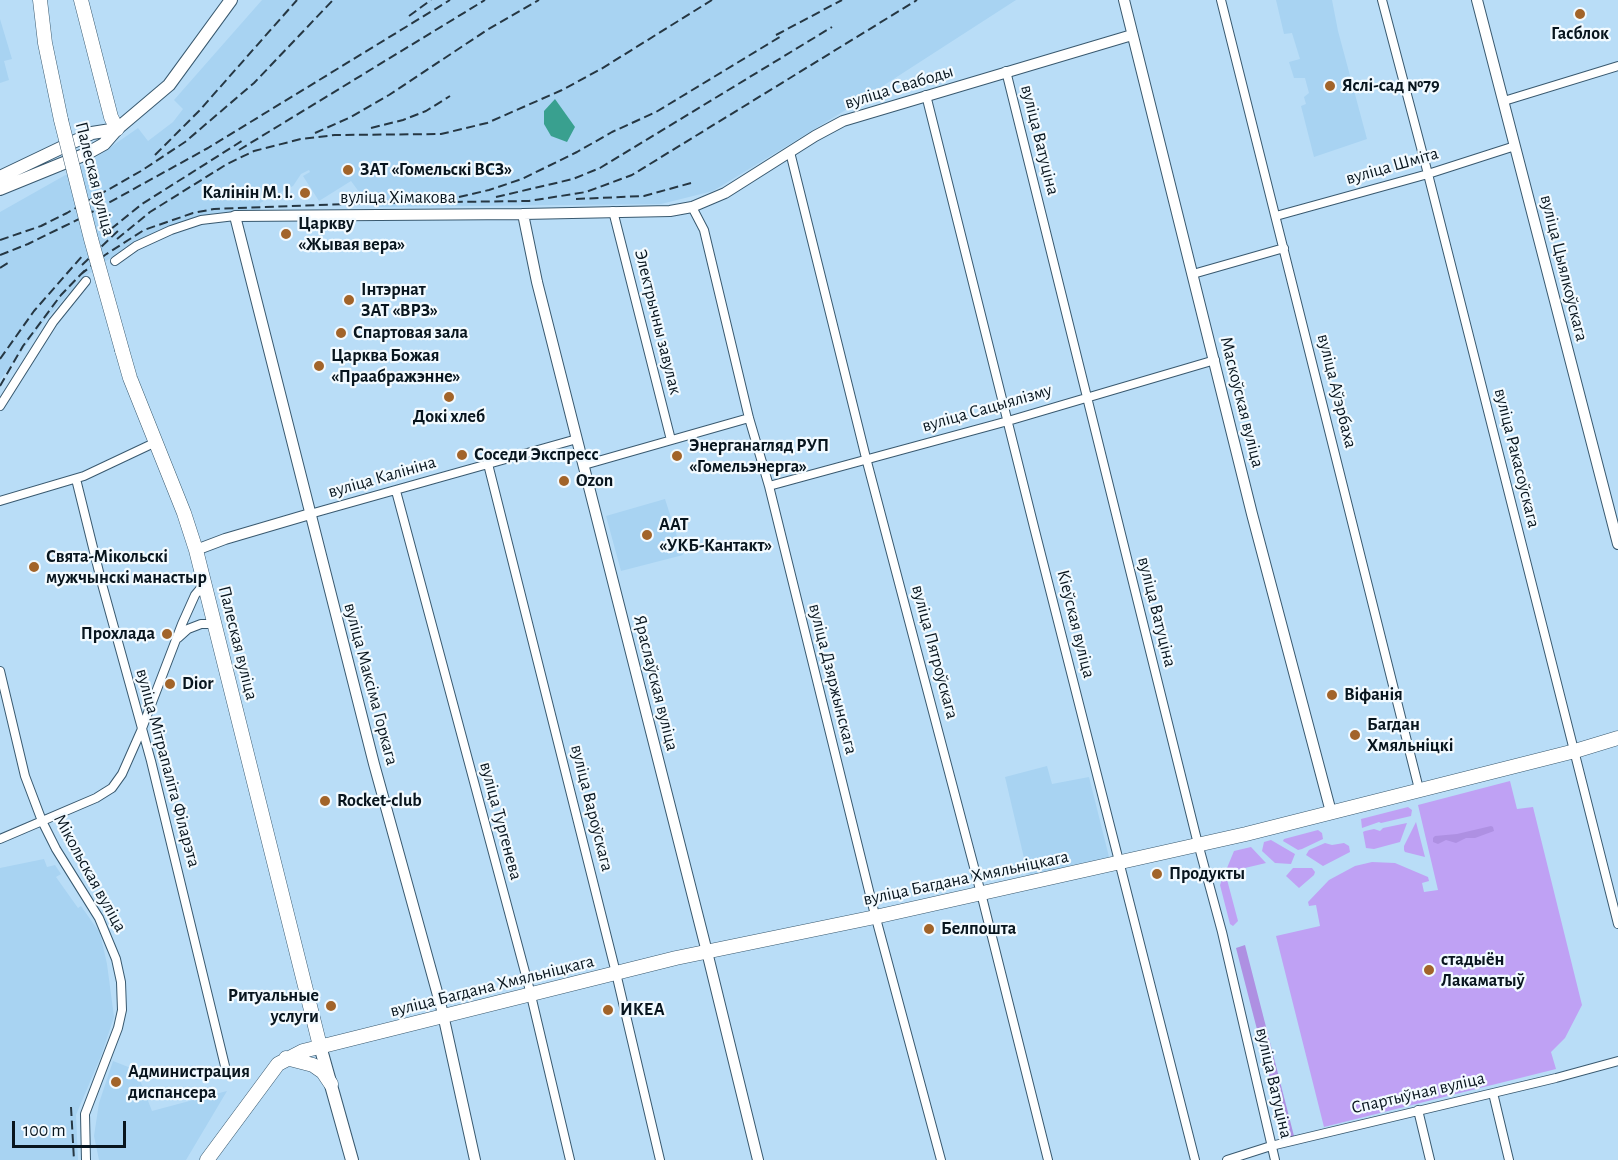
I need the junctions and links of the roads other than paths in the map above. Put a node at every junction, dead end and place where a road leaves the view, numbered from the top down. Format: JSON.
{"nodes":[{"id":1,"x":40,"y":0,"type":"edge"},
{"id":2,"x":81,"y":0,"type":"edge"},
{"id":3,"x":231,"y":0,"type":"edge"},
{"id":4,"x":1124,"y":0,"type":"edge"},
{"id":5,"x":1221,"y":0,"type":"edge"},
{"id":6,"x":1382,"y":0,"type":"edge"},
{"id":7,"x":1477,"y":0,"type":"edge"},
{"id":8,"x":1132,"y":35,"type":"junction"},
{"id":9,"x":1618,"y":66,"type":"edge"},
{"id":10,"x":1006,"y":71,"type":"junction"},
{"id":11,"x":926,"y":95,"type":"junction"},
{"id":12,"x":1504,"y":101,"type":"junction"},
{"id":13,"x":117,"y":129,"type":"junction"},
{"id":14,"x":1515,"y":146,"type":"junction"},
{"id":15,"x":790,"y":152,"type":"junction"},
{"id":16,"x":28,"y":170,"type":"junction"},
{"id":17,"x":1428,"y":174,"type":"junction"},
{"id":18,"x":0,"y":177,"type":"edge"},
{"id":19,"x":0,"y":189,"type":"edge"},
{"id":20,"x":692,"y":207,"type":"junction"},
{"id":21,"x":613,"y":211,"type":"junction"},
{"id":22,"x":524,"y":214,"type":"junction"},
{"id":23,"x":235,"y":216,"type":"junction"},
{"id":24,"x":1276,"y":216,"type":"junction"},
{"id":25,"x":1284,"y":248,"type":"junction"},
{"id":26,"x":115,"y":261,"type":"dead end"},
{"id":27,"x":1193,"y":274,"type":"junction"},
{"id":28,"x":86,"y":281,"type":"dead end"},
{"id":29,"x":1215,"y":360,"type":"junction"},
{"id":30,"x":1086,"y":398,"type":"junction"},
{"id":31,"x":0,"y":406,"type":"edge"},
{"id":32,"x":749,"y":418,"type":"junction"},
{"id":33,"x":1008,"y":421,"type":"junction"},
{"id":34,"x":577,"y":439,"type":"junction"},
{"id":35,"x":671,"y":440,"type":"junction"},
{"id":36,"x":154,"y":443,"type":"junction"},
{"id":37,"x":867,"y":458,"type":"junction"},
{"id":38,"x":488,"y":464,"type":"junction"},
{"id":39,"x":584,"y":465,"type":"junction"},
{"id":40,"x":76,"y":479,"type":"junction"},
{"id":41,"x":769,"y":486,"type":"junction"},
{"id":42,"x":396,"y":491,"type":"junction"},
{"id":43,"x":0,"y":501,"type":"edge"},
{"id":44,"x":310,"y":514,"type":"junction"},
{"id":45,"x":1618,"y":544,"type":"edge"},
{"id":46,"x":196,"y":550,"type":"junction"},
{"id":47,"x":205,"y":583,"type":"junction"},
{"id":48,"x":191,"y":607,"type":"junction"},
{"id":49,"x":201,"y":624,"type":"junction"},
{"id":50,"x":215,"y":624,"type":"junction"},
{"id":51,"x":177,"y":638,"type":"junction"},
{"id":52,"x":0,"y":671,"type":"edge"},
{"id":53,"x":141,"y":731,"type":"junction"},
{"id":54,"x":1618,"y":738,"type":"edge"},
{"id":55,"x":1575,"y":751,"type":"junction"},
{"id":56,"x":1419,"y":789,"type":"junction"},
{"id":57,"x":1331,"y":812,"type":"junction"},
{"id":58,"x":42,"y":821,"type":"junction"},
{"id":59,"x":0,"y":839,"type":"edge"},
{"id":60,"x":1198,"y":845,"type":"junction"},
{"id":61,"x":1120,"y":863,"type":"junction"},
{"id":62,"x":981,"y":894,"type":"junction"},
{"id":63,"x":875,"y":917,"type":"junction"},
{"id":64,"x":1618,"y":924,"type":"edge"},
{"id":65,"x":707,"y":952,"type":"junction"},
{"id":66,"x":616,"y":973,"type":"junction"},
{"id":67,"x":530,"y":994,"type":"junction"},
{"id":68,"x":442,"y":1017,"type":"junction"},
{"id":69,"x":320,"y":1046,"type":"junction"},
{"id":70,"x":286,"y":1058,"type":"junction"},
{"id":71,"x":1618,"y":1061,"type":"edge"},
{"id":72,"x":225,"y":1065,"type":"dead end"},
{"id":73,"x":332,"y":1084,"type":"junction"},
{"id":74,"x":1492,"y":1093,"type":"junction"},
{"id":75,"x":1418,"y":1110,"type":"junction"},
{"id":76,"x":1271,"y":1146,"type":"junction"},
{"id":77,"x":86,"y":1160,"type":"edge"},
{"id":78,"x":207,"y":1160,"type":"edge"},
{"id":79,"x":352,"y":1160,"type":"edge"},
{"id":80,"x":476,"y":1160,"type":"edge"},
{"id":81,"x":570,"y":1160,"type":"edge"},
{"id":82,"x":660,"y":1160,"type":"edge"},
{"id":83,"x":758,"y":1160,"type":"edge"},
{"id":84,"x":941,"y":1160,"type":"edge"},
{"id":85,"x":1048,"y":1160,"type":"edge"},
{"id":86,"x":1195,"y":1160,"type":"edge"},
{"id":87,"x":1227,"y":1160,"type":"edge"},
{"id":88,"x":1275,"y":1160,"type":"edge"},
{"id":89,"x":1430,"y":1160,"type":"edge"},
{"id":90,"x":1509,"y":1160,"type":"edge"}],
"edges":[{"from":1,"to":36,"type":"main road","name":"Палеская вуліца","bridge":true},
{"from":2,"to":13,"type":"main road"},
{"from":3,"to":13,"type":"main road"},
{"from":4,"to":8,"type":"street","name":"Маскоўская вуліца"},
{"from":5,"to":24,"type":"street","name":"вуліца Аўэрбаха"},
{"from":6,"to":17,"type":"street","name":"вуліца Ракасоўскага"},
{"from":7,"to":12,"type":"street","name":"вуліца Цыялкоўскага"},
{"from":8,"to":10,"type":"street","name":"вуліца Свабоды"},
{"from":8,"to":27,"type":"street","name":"Маскоўская вуліца"},
{"from":9,"to":12,"type":"street"},
{"from":10,"to":11,"type":"street","name":"вуліца Свабоды"},
{"from":10,"to":30,"type":"street","name":"вуліца Ватуціна"},
{"from":11,"to":15,"type":"street","name":"вуліца Свабоды"},
{"from":11,"to":33,"type":"street","name":"Кіеўская вуліца"},
{"from":12,"to":14,"type":"street","name":"вуліца Цыялкоўскага"},
{"from":13,"to":16,"type":"main road"},
{"from":14,"to":17,"type":"street","name":"вуліца Шміта"},
{"from":14,"to":45,"type":"street","name":"вуліца Цыялкоўскага"},
{"from":15,"to":20,"type":"street","name":"вуліца Свабоды"},
{"from":15,"to":37,"type":"street","name":"вуліца Пятроўскага"},
{"from":16,"to":18,"type":"main road"},
{"from":16,"to":19,"type":"main road"},
{"from":17,"to":24,"type":"street","name":"вуліца Шміта"},
{"from":17,"to":55,"type":"street","name":"вуліца Ракасоўскага"},
{"from":20,"to":21,"type":"street","name":"вуліца Хімакова"},
{"from":20,"to":32,"type":"street","name":"вуліца Дзяржынскага"},
{"from":21,"to":22,"type":"street","name":"вуліца Хімакова"},
{"from":21,"to":35,"type":"street","name":"Электрычны завулак"},
{"from":22,"to":23,"type":"street","name":"вуліца Хімакова"},
{"from":22,"to":34,"type":"street","name":"Яраслаўская вуліца"},
{"from":23,"to":26,"type":"street","name":"вуліца Хімакова"},
{"from":23,"to":44,"type":"street","name":"вуліца Максіма Горкага"},
{"from":24,"to":25,"type":"street","name":"вуліца Аўэрбаха"},
{"from":25,"to":27,"type":"street"},
{"from":25,"to":56,"type":"street","name":"вуліца Аўэрбаха"},
{"from":27,"to":29,"type":"street","name":"Маскоўская вуліца"},
{"from":28,"to":31,"type":"street"},
{"from":29,"to":30,"type":"street","name":"вуліца Сацыялізму"},
{"from":29,"to":57,"type":"street","name":"Маскоўская вуліца"},
{"from":30,"to":33,"type":"street","name":"вуліца Сацыялізму"},
{"from":30,"to":60,"type":"street","name":"вуліца Ватуціна"},
{"from":32,"to":35,"type":"street"},
{"from":32,"to":41,"type":"street","name":"вуліца Дзяржынскага"},
{"from":33,"to":37,"type":"street","name":"вуліца Сацыялізму"},
{"from":33,"to":61,"type":"street","name":"Кіеўская вуліца"},
{"from":34,"to":38,"type":"street","name":"вуліца Калініна"},
{"from":34,"to":39,"type":"street","name":"Яраслаўская вуліца"},
{"from":35,"to":39,"type":"street"},
{"from":36,"to":40,"type":"street"},
{"from":36,"to":46,"type":"main road","name":"Палеская вуліца"},
{"from":37,"to":41,"type":"street","name":"вуліца Сацыялізму"},
{"from":37,"to":62,"type":"street","name":"вуліца Пятроўскага"},
{"from":38,"to":42,"type":"street","name":"вуліца Калініна"},
{"from":38,"to":66,"type":"street","name":"вуліца Вароўскага"},
{"from":39,"to":65,"type":"street","name":"Яраслаўская вуліца"},
{"from":40,"to":43,"type":"street"},
{"from":40,"to":53,"type":"street","name":"вуліца Мітрапаліта Філарэта"},
{"from":41,"to":63,"type":"street","name":"вуліца Дзяржынскага"},
{"from":42,"to":44,"type":"street","name":"вуліца Калініна"},
{"from":42,"to":67,"type":"street","name":"вуліца Тургенева"},
{"from":44,"to":46,"type":"street","name":"вуліца Калініна"},
{"from":44,"to":68,"type":"street","name":"вуліца Максіма Горкага"},
{"from":46,"to":47,"type":"main road","name":"Палеская вуліца"},
{"from":47,"to":48,"type":"street"},
{"from":47,"to":50,"type":"main road","name":"Палеская вуліца"},
{"from":48,"to":49,"type":"street","name":"Палеская вуліца"},
{"from":48,"to":51,"type":"street"},
{"from":49,"to":50,"type":"street"},
{"from":49,"to":51,"type":"street"},
{"from":50,"to":69,"type":"main road","name":"Палеская вуліца"},
{"from":51,"to":53,"type":"street"},
{"from":52,"to":58,"type":"street","name":"Мікольская вуліца"},
{"from":53,"to":58,"type":"street"},
{"from":53,"to":72,"type":"street","name":"вуліца Мітрапаліта Філарэта"},
{"from":54,"to":55,"type":"main road","name":"вуліца Багдана Хмяльніцкага"},
{"from":55,"to":56,"type":"main road","name":"вуліца Багдана Хмяльніцкага"},
{"from":55,"to":64,"type":"street","name":"вуліца Ракасоўскага"},
{"from":56,"to":57,"type":"main road","name":"вуліца Багдана Хмяльніцкага"},
{"from":57,"to":60,"type":"main road","name":"вуліца Багдана Хмяльніцкага"},
{"from":58,"to":59,"type":"street"},
{"from":58,"to":77,"type":"street","name":"Мікольская вуліца"},
{"from":60,"to":61,"type":"main road","name":"вуліца Багдана Хмяльніцкага"},
{"from":60,"to":76,"type":"street","name":"вуліца Ватуціна"},
{"from":61,"to":62,"type":"main road","name":"вуліца Багдана Хмяльніцкага"},
{"from":61,"to":86,"type":"street","name":"Кіеўская вуліца"},
{"from":62,"to":63,"type":"main road","name":"вуліца Багдана Хмяльніцкага"},
{"from":62,"to":85,"type":"street","name":"вуліца Пятроўскага"},
{"from":63,"to":65,"type":"main road","name":"вуліца Багдана Хмяльніцкага"},
{"from":63,"to":84,"type":"street","name":"вуліца Дзяржынскага"},
{"from":65,"to":66,"type":"main road","name":"вуліца Багдана Хмяльніцкага"},
{"from":65,"to":83,"type":"street","name":"Яраслаўская вуліца"},
{"from":66,"to":67,"type":"main road","name":"вуліца Багдана Хмяльніцкага"},
{"from":66,"to":82,"type":"street","name":"вуліца Вароўскага"},
{"from":67,"to":68,"type":"main road","name":"вуліца Багдана Хмяльніцкага"},
{"from":67,"to":81,"type":"street","name":"вуліца Тургенева"},
{"from":68,"to":69,"type":"main road","name":"вуліца Багдана Хмяльніцкага"},
{"from":68,"to":80,"type":"street","name":"вуліца Максіма Горкага"},
{"from":69,"to":70,"type":"main road","name":"вуліца Багдана Хмяльніцкага"},
{"from":69,"to":73,"type":"main road","name":"Палеская вуліца"},
{"from":70,"to":73,"type":"main road"},
{"from":70,"to":78,"type":"main road"},
{"from":71,"to":74,"type":"street","name":"Спартыўная вуліца"},
{"from":73,"to":79,"type":"main road","name":"Палеская вуліца"},
{"from":74,"to":75,"type":"street","name":"Спартыўная вуліца"},
{"from":74,"to":90,"type":"street"},
{"from":75,"to":76,"type":"street","name":"Спартыўная вуліца"},
{"from":75,"to":89,"type":"street"},
{"from":76,"to":87,"type":"street","name":"Спартыўная вуліца"},
{"from":76,"to":88,"type":"street","name":"вуліца Ватуціна"}]}
